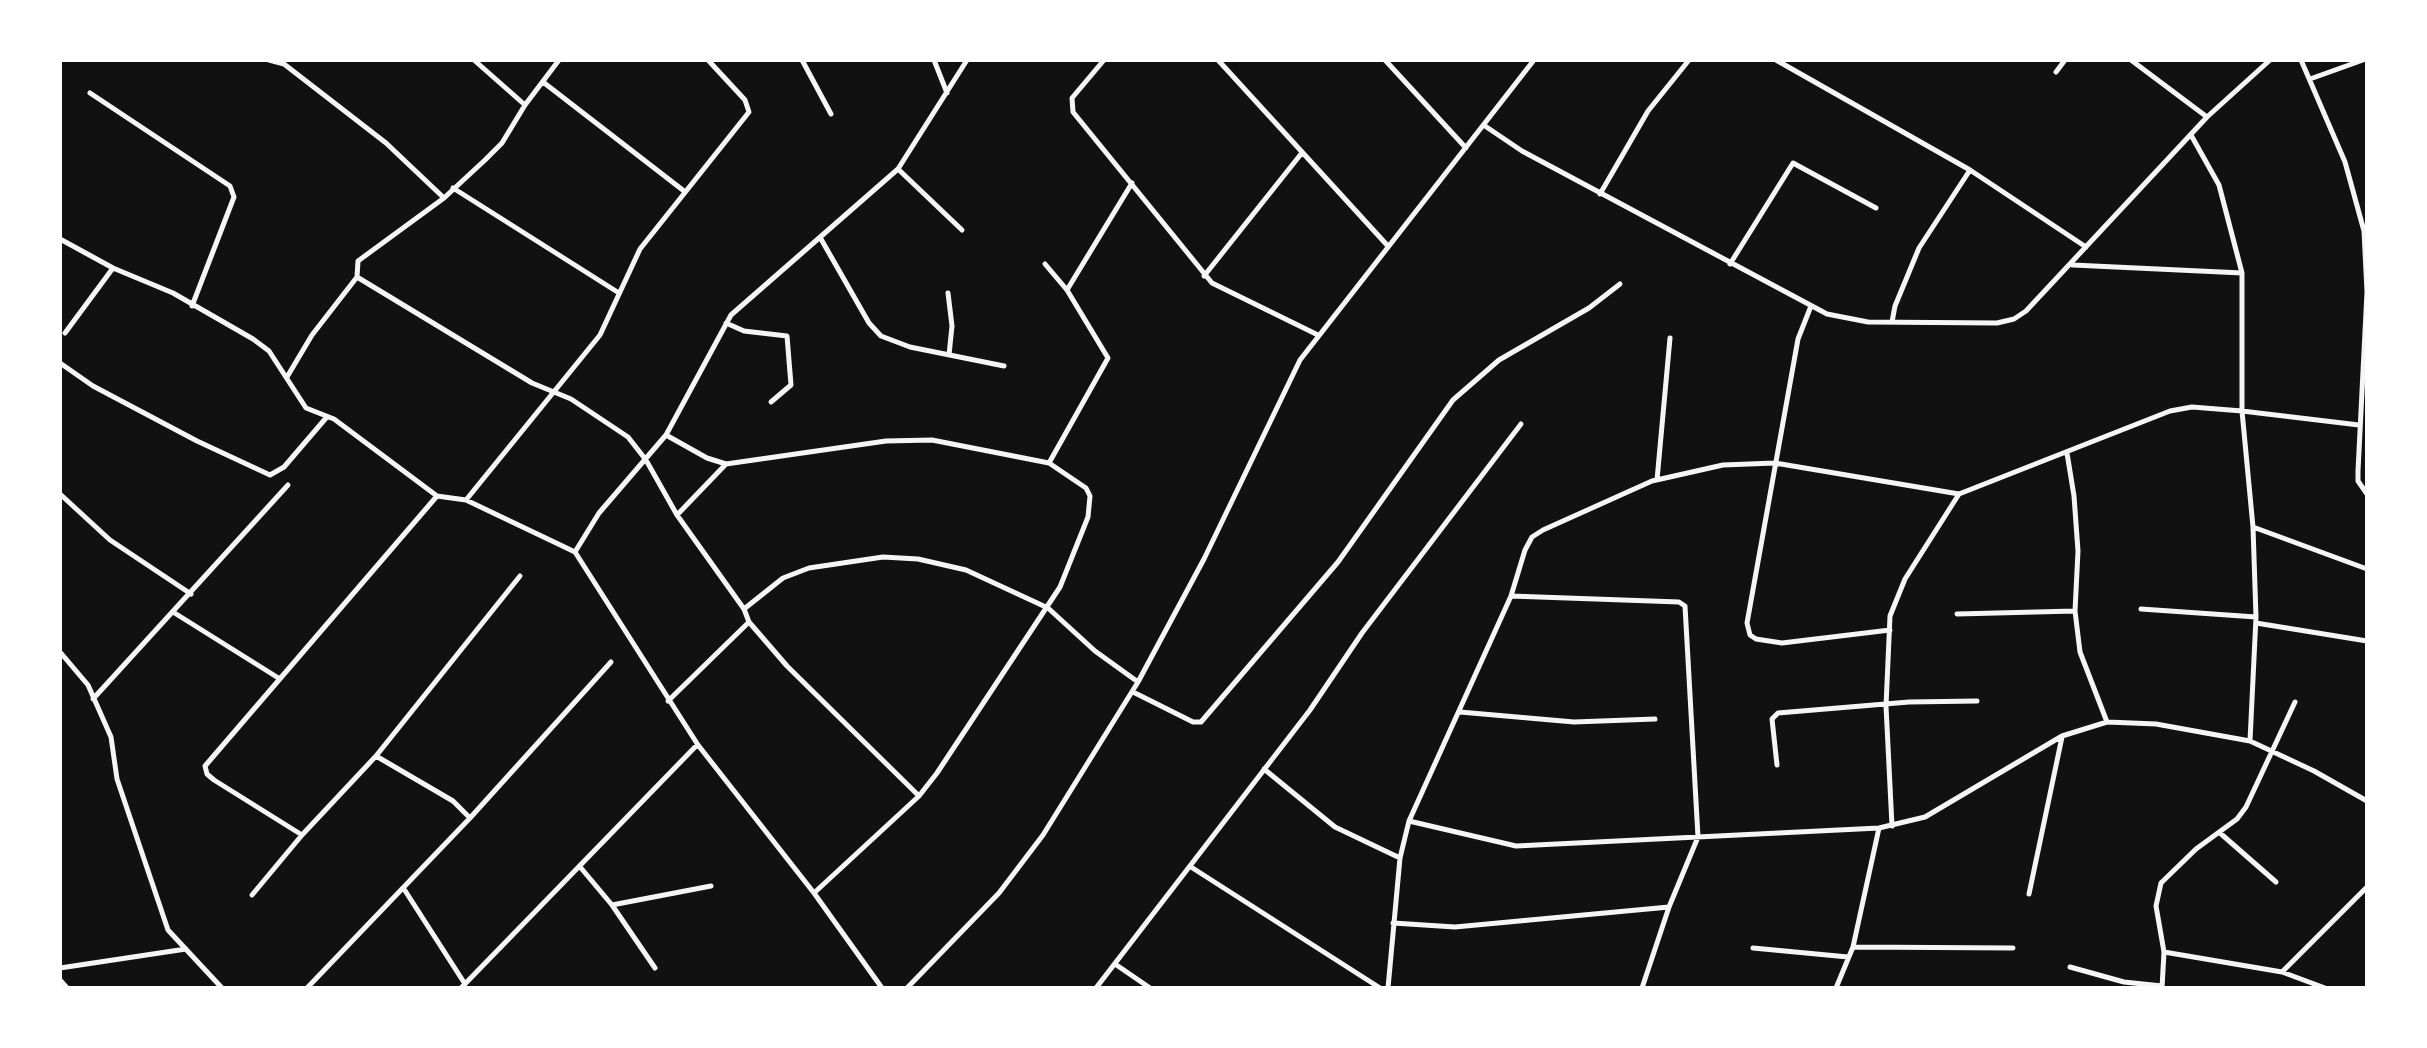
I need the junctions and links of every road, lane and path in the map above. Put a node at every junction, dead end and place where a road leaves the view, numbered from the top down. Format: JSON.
{"nodes":[{"id":1,"x":269,"y":60,"type":"edge"},
{"id":2,"x":474,"y":60,"type":"edge"},
{"id":3,"x":559,"y":60,"type":"edge"},
{"id":4,"x":708,"y":60,"type":"edge"},
{"id":5,"x":802,"y":60,"type":"edge"},
{"id":6,"x":934,"y":60,"type":"edge"},
{"id":7,"x":967,"y":60,"type":"edge"},
{"id":8,"x":1104,"y":60,"type":"edge"},
{"id":9,"x":1218,"y":60,"type":"edge"},
{"id":10,"x":1385,"y":60,"type":"edge"},
{"id":11,"x":1689,"y":60,"type":"edge"},
{"id":12,"x":1776,"y":60,"type":"edge"},
{"id":13,"x":2065,"y":60,"type":"edge"},
{"id":14,"x":2131,"y":60,"type":"edge"},
{"id":15,"x":2270,"y":60,"type":"edge"},
{"id":16,"x":2301,"y":60,"type":"edge"},
{"id":17,"x":2363,"y":60,"type":"edge"},
{"id":18,"x":285,"y":62,"type":"edge"},
{"id":19,"x":1530,"y":62,"type":"edge"},
{"id":20,"x":2056,"y":72,"type":"dead end"},
{"id":21,"x":2310,"y":79,"type":"junction"},
{"id":22,"x":543,"y":82,"type":"junction"},
{"id":23,"x":90,"y":93,"type":"dead end"},
{"id":24,"x":947,"y":93,"type":"junction"},
{"id":25,"x":525,"y":105,"type":"junction"},
{"id":26,"x":831,"y":114,"type":"dead end"},
{"id":27,"x":2207,"y":117,"type":"junction"},
{"id":28,"x":1485,"y":126,"type":"junction"},
{"id":29,"x":2191,"y":135,"type":"junction"},
{"id":30,"x":1466,"y":148,"type":"junction"},
{"id":31,"x":1301,"y":154,"type":"junction"},
{"id":32,"x":898,"y":169,"type":"junction"},
{"id":33,"x":1970,"y":170,"type":"junction"},
{"id":34,"x":1132,"y":183,"type":"junction"},
{"id":35,"x":453,"y":188,"type":"junction"},
{"id":36,"x":684,"y":191,"type":"junction"},
{"id":37,"x":1600,"y":194,"type":"junction"},
{"id":38,"x":444,"y":198,"type":"junction"},
{"id":39,"x":1876,"y":208,"type":"dead end"},
{"id":40,"x":962,"y":230,"type":"dead end"},
{"id":41,"x":60,"y":239,"type":"edge"},
{"id":42,"x":821,"y":239,"type":"junction"},
{"id":43,"x":1387,"y":245,"type":"junction"},
{"id":44,"x":2086,"y":247,"type":"junction"},
{"id":45,"x":1045,"y":264,"type":"dead end"},
{"id":46,"x":1730,"y":264,"type":"junction"},
{"id":47,"x":2072,"y":265,"type":"junction"},
{"id":48,"x":113,"y":268,"type":"junction"},
{"id":49,"x":2242,"y":273,"type":"junction"},
{"id":50,"x":1204,"y":276,"type":"junction"},
{"id":51,"x":357,"y":277,"type":"junction"},
{"id":52,"x":1620,"y":284,"type":"dead end"},
{"id":53,"x":1067,"y":290,"type":"junction"},
{"id":54,"x":2367,"y":292,"type":"edge"},
{"id":55,"x":619,"y":293,"type":"junction"},
{"id":56,"x":948,"y":293,"type":"dead end"},
{"id":57,"x":192,"y":306,"type":"junction"},
{"id":58,"x":1811,"y":306,"type":"junction"},
{"id":59,"x":1892,"y":322,"type":"junction"},
{"id":60,"x":726,"y":323,"type":"junction"},
{"id":61,"x":65,"y":333,"type":"dead end"},
{"id":62,"x":1318,"y":335,"type":"junction"},
{"id":63,"x":1670,"y":338,"type":"dead end"},
{"id":64,"x":949,"y":355,"type":"junction"},
{"id":65,"x":60,"y":363,"type":"edge"},
{"id":66,"x":1004,"y":366,"type":"dead end"},
{"id":67,"x":287,"y":377,"type":"junction"},
{"id":68,"x":553,"y":392,"type":"junction"},
{"id":69,"x":771,"y":402,"type":"dead end"},
{"id":70,"x":2242,"y":411,"type":"junction"},
{"id":71,"x":326,"y":418,"type":"junction"},
{"id":72,"x":1521,"y":424,"type":"dead end"},
{"id":73,"x":2359,"y":425,"type":"junction"},
{"id":74,"x":666,"y":435,"type":"junction"},
{"id":75,"x":2067,"y":453,"type":"junction"},
{"id":76,"x":646,"y":460,"type":"junction"},
{"id":77,"x":1049,"y":463,"type":"junction"},
{"id":78,"x":1775,"y":463,"type":"junction"},
{"id":79,"x":726,"y":464,"type":"junction"},
{"id":80,"x":1657,"y":480,"type":"junction"},
{"id":81,"x":288,"y":485,"type":"dead end"},
{"id":82,"x":1959,"y":494,"type":"junction"},
{"id":83,"x":2367,"y":494,"type":"edge"},
{"id":84,"x":61,"y":496,"type":"edge"},
{"id":85,"x":437,"y":496,"type":"junction"},
{"id":86,"x":466,"y":500,"type":"junction"},
{"id":87,"x":677,"y":515,"type":"junction"},
{"id":88,"x":2253,"y":527,"type":"junction"},
{"id":89,"x":575,"y":552,"type":"junction"},
{"id":90,"x":2367,"y":569,"type":"edge"},
{"id":91,"x":520,"y":576,"type":"dead end"},
{"id":92,"x":191,"y":594,"type":"junction"},
{"id":93,"x":1511,"y":596,"type":"junction"},
{"id":94,"x":1048,"y":608,"type":"junction"},
{"id":95,"x":744,"y":609,"type":"junction"},
{"id":96,"x":2141,"y":609,"type":"dead end"},
{"id":97,"x":2075,"y":611,"type":"junction"},
{"id":98,"x":173,"y":612,"type":"junction"},
{"id":99,"x":1957,"y":614,"type":"dead end"},
{"id":100,"x":2256,"y":620,"type":"junction"},
{"id":101,"x":749,"y":622,"type":"junction"},
{"id":102,"x":1890,"y":630,"type":"junction"},
{"id":103,"x":2367,"y":641,"type":"edge"},
{"id":104,"x":60,"y":652,"type":"edge"},
{"id":105,"x":611,"y":662,"type":"dead end"},
{"id":106,"x":280,"y":679,"type":"junction"},
{"id":107,"x":1138,"y":682,"type":"junction"},
{"id":108,"x":1133,"y":692,"type":"junction"},
{"id":109,"x":93,"y":699,"type":"junction"},
{"id":110,"x":668,"y":701,"type":"junction"},
{"id":111,"x":1977,"y":701,"type":"dead end"},
{"id":112,"x":2295,"y":702,"type":"dead end"},
{"id":113,"x":1886,"y":706,"type":"junction"},
{"id":114,"x":1460,"y":712,"type":"junction"},
{"id":115,"x":1655,"y":719,"type":"dead end"},
{"id":116,"x":2107,"y":722,"type":"junction"},
{"id":117,"x":2062,"y":736,"type":"junction"},
{"id":118,"x":2250,"y":741,"type":"junction"},
{"id":119,"x":698,"y":745,"type":"junction"},
{"id":120,"x":2274,"y":752,"type":"junction"},
{"id":121,"x":376,"y":756,"type":"junction"},
{"id":122,"x":1777,"y":765,"type":"dead end"},
{"id":123,"x":1264,"y":769,"type":"junction"},
{"id":124,"x":919,"y":796,"type":"junction"},
{"id":125,"x":2367,"y":801,"type":"edge"},
{"id":126,"x":470,"y":818,"type":"junction"},
{"id":127,"x":1409,"y":821,"type":"junction"},
{"id":128,"x":1892,"y":826,"type":"junction"},
{"id":129,"x":1879,"y":828,"type":"junction"},
{"id":130,"x":2220,"y":833,"type":"junction"},
{"id":131,"x":302,"y":835,"type":"junction"},
{"id":132,"x":1698,"y":837,"type":"junction"},
{"id":133,"x":1400,"y":858,"type":"junction"},
{"id":134,"x":1191,"y":867,"type":"junction"},
{"id":135,"x":581,"y":868,"type":"junction"},
{"id":136,"x":2276,"y":882,"type":"dead end"},
{"id":137,"x":711,"y":886,"type":"dead end"},
{"id":138,"x":2367,"y":887,"type":"edge"},
{"id":139,"x":404,"y":889,"type":"junction"},
{"id":140,"x":814,"y":893,"type":"junction"},
{"id":141,"x":2029,"y":894,"type":"dead end"},
{"id":142,"x":252,"y":895,"type":"dead end"},
{"id":143,"x":612,"y":905,"type":"junction"},
{"id":144,"x":1669,"y":907,"type":"junction"},
{"id":145,"x":1393,"y":923,"type":"junction"},
{"id":146,"x":1853,"y":947,"type":"junction"},
{"id":147,"x":1753,"y":948,"type":"dead end"},
{"id":148,"x":2013,"y":948,"type":"dead end"},
{"id":149,"x":186,"y":949,"type":"junction"},
{"id":150,"x":2164,"y":952,"type":"junction"},
{"id":151,"x":1848,"y":957,"type":"junction"},
{"id":152,"x":1115,"y":964,"type":"junction"},
{"id":153,"x":2070,"y":967,"type":"dead end"},
{"id":154,"x":60,"y":968,"type":"edge"},
{"id":155,"x":655,"y":968,"type":"dead end"},
{"id":156,"x":2282,"y":972,"type":"junction"},
{"id":157,"x":60,"y":980,"type":"edge"},
{"id":158,"x":463,"y":986,"type":"edge"},
{"id":159,"x":2162,"y":987,"type":"edge"},
{"id":160,"x":67,"y":988,"type":"edge"},
{"id":161,"x":222,"y":988,"type":"edge"},
{"id":162,"x":307,"y":988,"type":"edge"},
{"id":163,"x":882,"y":988,"type":"edge"},
{"id":164,"x":907,"y":988,"type":"edge"},
{"id":165,"x":1096,"y":988,"type":"edge"},
{"id":166,"x":1150,"y":988,"type":"edge"},
{"id":167,"x":1380,"y":988,"type":"edge"},
{"id":168,"x":1388,"y":988,"type":"edge"},
{"id":169,"x":1642,"y":988,"type":"edge"},
{"id":170,"x":1836,"y":988,"type":"edge"},
{"id":171,"x":2325,"y":988,"type":"edge"}],
"edges":[{"from":1,"to":18,"type":"street"},
{"from":2,"to":25,"type":"street"},
{"from":3,"to":22,"type":"street"},
{"from":4,"to":36,"type":"street"},
{"from":5,"to":26,"type":"street"},
{"from":6,"to":24,"type":"street"},
{"from":7,"to":24,"type":"street"},
{"from":8,"to":34,"type":"street"},
{"from":9,"to":31,"type":"street"},
{"from":10,"to":30,"type":"street"},
{"from":11,"to":37,"type":"street"},
{"from":12,"to":33,"type":"street"},
{"from":13,"to":20,"type":"street"},
{"from":14,"to":27,"type":"street"},
{"from":15,"to":27,"type":"street"},
{"from":16,"to":21,"type":"street"},
{"from":17,"to":21,"type":"street"},
{"from":18,"to":38,"type":"street"},
{"from":19,"to":28,"type":"street"},
{"from":21,"to":54,"type":"street"},
{"from":22,"to":25,"type":"street"},
{"from":22,"to":36,"type":"street"},
{"from":23,"to":57,"type":"street"},
{"from":24,"to":32,"type":"street"},
{"from":25,"to":35,"type":"street"},
{"from":27,"to":29,"type":"street"},
{"from":28,"to":30,"type":"street"},
{"from":28,"to":37,"type":"street"},
{"from":29,"to":44,"type":"street"},
{"from":29,"to":49,"type":"street"},
{"from":30,"to":43,"type":"street"},
{"from":31,"to":43,"type":"street"},
{"from":31,"to":50,"type":"street"},
{"from":32,"to":40,"type":"street"},
{"from":32,"to":42,"type":"street"},
{"from":33,"to":44,"type":"street"},
{"from":33,"to":59,"type":"street"},
{"from":34,"to":50,"type":"street"},
{"from":34,"to":53,"type":"street"},
{"from":35,"to":38,"type":"street"},
{"from":35,"to":55,"type":"street"},
{"from":36,"to":55,"type":"street"},
{"from":37,"to":46,"type":"street"},
{"from":38,"to":51,"type":"street"},
{"from":39,"to":46,"type":"street"},
{"from":41,"to":48,"type":"street"},
{"from":42,"to":60,"type":"street"},
{"from":42,"to":64,"type":"street"},
{"from":43,"to":62,"type":"street"},
{"from":44,"to":47,"type":"street"},
{"from":45,"to":53,"type":"street"},
{"from":46,"to":58,"type":"street"},
{"from":47,"to":49,"type":"street"},
{"from":47,"to":59,"type":"street"},
{"from":48,"to":57,"type":"street"},
{"from":48,"to":61,"type":"street"},
{"from":49,"to":70,"type":"street"},
{"from":50,"to":62,"type":"street"},
{"from":51,"to":67,"type":"street"},
{"from":51,"to":68,"type":"street"},
{"from":52,"to":108,"type":"street"},
{"from":53,"to":77,"type":"street"},
{"from":54,"to":73,"type":"street"},
{"from":55,"to":68,"type":"street"},
{"from":56,"to":64,"type":"street"},
{"from":57,"to":67,"type":"street"},
{"from":58,"to":59,"type":"street"},
{"from":58,"to":78,"type":"street"},
{"from":60,"to":69,"type":"street"},
{"from":60,"to":74,"type":"street"},
{"from":62,"to":107,"type":"street"},
{"from":63,"to":80,"type":"street"},
{"from":64,"to":66,"type":"street"},
{"from":65,"to":71,"type":"street"},
{"from":67,"to":71,"type":"street"},
{"from":68,"to":76,"type":"street"},
{"from":68,"to":86,"type":"street"},
{"from":70,"to":73,"type":"street"},
{"from":70,"to":75,"type":"street"},
{"from":70,"to":88,"type":"street"},
{"from":71,"to":85,"type":"street"},
{"from":72,"to":123,"type":"street"},
{"from":73,"to":83,"type":"street"},
{"from":74,"to":76,"type":"street"},
{"from":74,"to":79,"type":"street"},
{"from":75,"to":82,"type":"street"},
{"from":75,"to":97,"type":"street"},
{"from":76,"to":87,"type":"street"},
{"from":76,"to":89,"type":"street"},
{"from":77,"to":79,"type":"street"},
{"from":77,"to":94,"type":"street"},
{"from":78,"to":80,"type":"street"},
{"from":78,"to":82,"type":"street"},
{"from":78,"to":102,"type":"street"},
{"from":79,"to":87,"type":"street"},
{"from":80,"to":93,"type":"street"},
{"from":81,"to":92,"type":"street"},
{"from":82,"to":102,"type":"street"},
{"from":84,"to":92,"type":"street"},
{"from":85,"to":86,"type":"street"},
{"from":85,"to":106,"type":"street"},
{"from":86,"to":89,"type":"street"},
{"from":87,"to":95,"type":"street"},
{"from":88,"to":90,"type":"street"},
{"from":88,"to":100,"type":"street"},
{"from":89,"to":110,"type":"street"},
{"from":91,"to":121,"type":"street"},
{"from":92,"to":98,"type":"street"},
{"from":93,"to":114,"type":"street"},
{"from":93,"to":132,"type":"street"},
{"from":94,"to":95,"type":"street"},
{"from":94,"to":107,"type":"street"},
{"from":94,"to":124,"type":"street"},
{"from":95,"to":101,"type":"street"},
{"from":96,"to":100,"type":"street"},
{"from":97,"to":99,"type":"street"},
{"from":97,"to":116,"type":"street"},
{"from":98,"to":106,"type":"street"},
{"from":98,"to":109,"type":"street"},
{"from":100,"to":103,"type":"street"},
{"from":100,"to":118,"type":"street"},
{"from":101,"to":110,"type":"street"},
{"from":101,"to":124,"type":"street"},
{"from":102,"to":113,"type":"street"},
{"from":104,"to":109,"type":"street"},
{"from":105,"to":126,"type":"street"},
{"from":106,"to":131,"type":"street"},
{"from":107,"to":108,"type":"street"},
{"from":108,"to":164,"type":"street"},
{"from":109,"to":149,"type":"street"},
{"from":110,"to":119,"type":"street"},
{"from":111,"to":113,"type":"street"},
{"from":112,"to":120,"type":"street"},
{"from":113,"to":122,"type":"street"},
{"from":113,"to":128,"type":"street"},
{"from":114,"to":115,"type":"street"},
{"from":114,"to":127,"type":"street"},
{"from":116,"to":117,"type":"street"},
{"from":116,"to":118,"type":"street"},
{"from":117,"to":128,"type":"street"},
{"from":117,"to":141,"type":"street"},
{"from":118,"to":120,"type":"street"},
{"from":119,"to":135,"type":"street"},
{"from":119,"to":140,"type":"street"},
{"from":120,"to":125,"type":"street"},
{"from":120,"to":130,"type":"street"},
{"from":121,"to":126,"type":"street"},
{"from":121,"to":131,"type":"street"},
{"from":123,"to":133,"type":"street"},
{"from":123,"to":134,"type":"street"},
{"from":124,"to":140,"type":"street"},
{"from":126,"to":139,"type":"street"},
{"from":127,"to":132,"type":"street"},
{"from":127,"to":133,"type":"street"},
{"from":128,"to":129,"type":"street"},
{"from":129,"to":132,"type":"street"},
{"from":129,"to":146,"type":"street"},
{"from":130,"to":136,"type":"street"},
{"from":130,"to":150,"type":"street"},
{"from":131,"to":142,"type":"street"},
{"from":132,"to":144,"type":"street"},
{"from":133,"to":145,"type":"street"},
{"from":134,"to":152,"type":"street"},
{"from":134,"to":167,"type":"street"},
{"from":135,"to":143,"type":"street"},
{"from":135,"to":158,"type":"street"},
{"from":137,"to":143,"type":"street"},
{"from":138,"to":156,"type":"street"},
{"from":139,"to":158,"type":"street"},
{"from":139,"to":162,"type":"street"},
{"from":140,"to":163,"type":"street"},
{"from":143,"to":155,"type":"street"},
{"from":144,"to":145,"type":"street"},
{"from":144,"to":169,"type":"street"},
{"from":145,"to":168,"type":"street"},
{"from":146,"to":148,"type":"street"},
{"from":146,"to":151,"type":"street"},
{"from":147,"to":151,"type":"street"},
{"from":149,"to":154,"type":"street"},
{"from":149,"to":161,"type":"street"},
{"from":150,"to":156,"type":"street"},
{"from":150,"to":159,"type":"street"},
{"from":151,"to":170,"type":"street"},
{"from":152,"to":165,"type":"street"},
{"from":152,"to":166,"type":"street"},
{"from":153,"to":159,"type":"street"},
{"from":156,"to":171,"type":"street"},
{"from":157,"to":160,"type":"street"}]}
